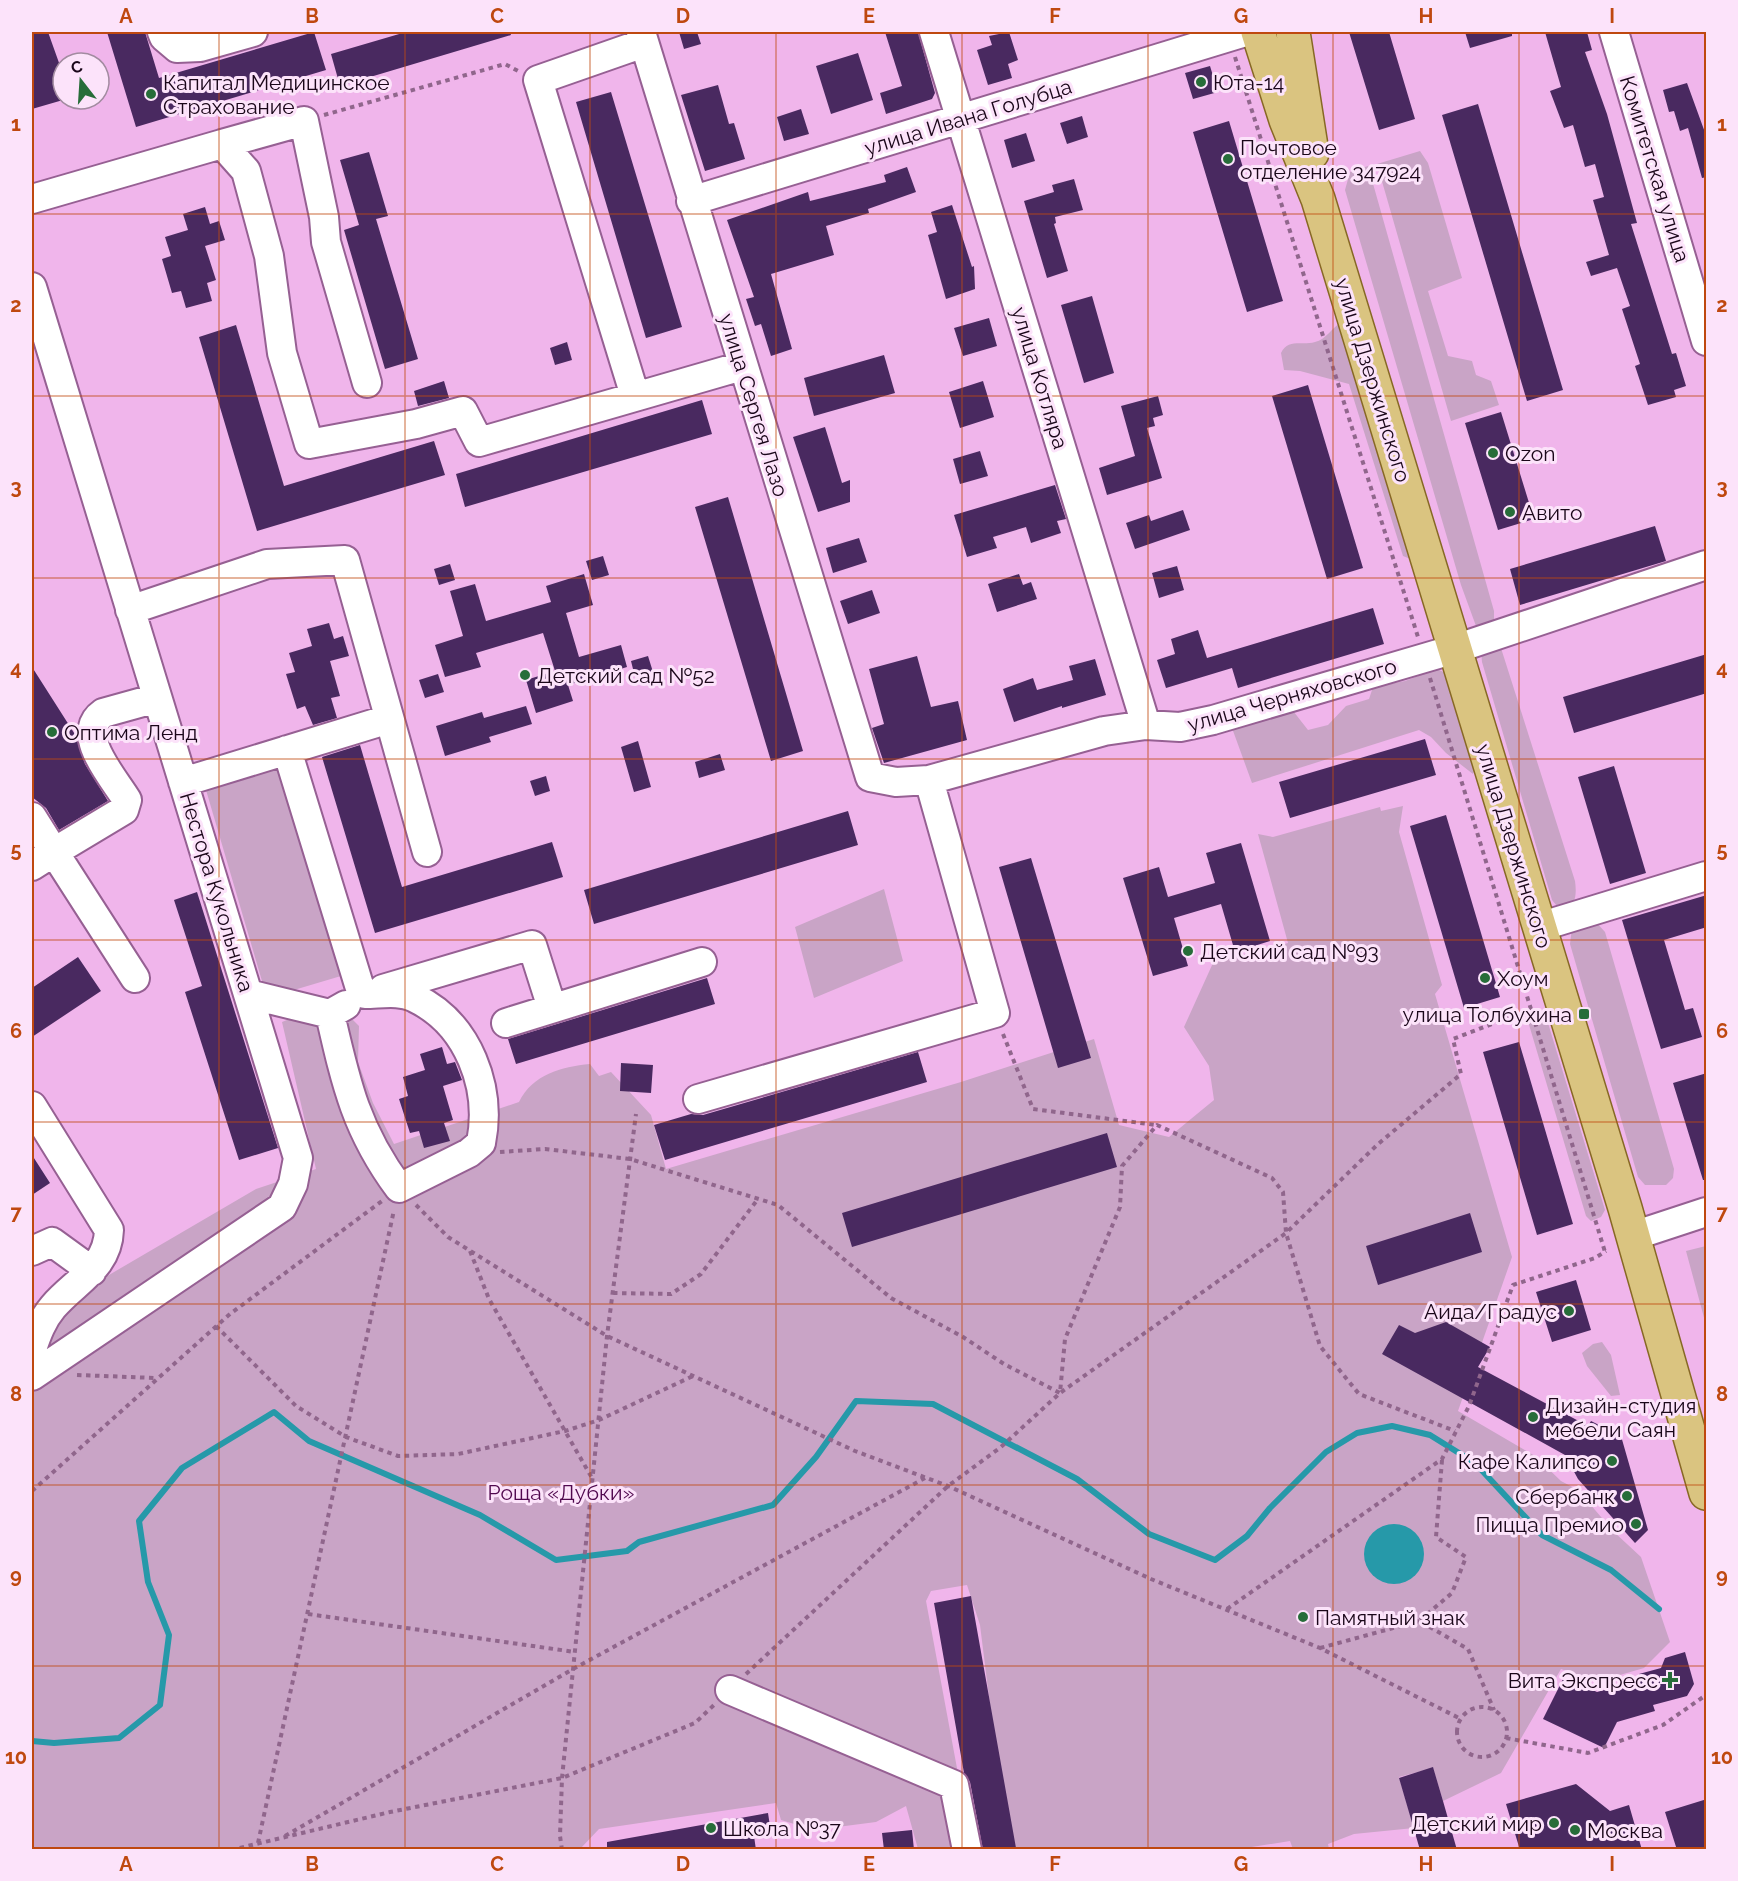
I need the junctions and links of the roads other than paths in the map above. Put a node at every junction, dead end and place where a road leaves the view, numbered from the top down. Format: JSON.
{"nodes":[{"id":1,"x":162,"y":32,"type":"edge"},
{"id":2,"x":253,"y":32,"type":"edge"},
{"id":3,"x":934,"y":32,"type":"edge"},
{"id":4,"x":1245,"y":32,"type":"edge"},
{"id":5,"x":1258,"y":32,"type":"edge"},
{"id":6,"x":1293,"y":32,"type":"edge"},
{"id":7,"x":1614,"y":32,"type":"edge"},
{"id":8,"x":642,"y":37,"type":"edge"},
{"id":9,"x":960,"y":119,"type":"junction"},
{"id":10,"x":222,"y":144,"type":"junction"},
{"id":11,"x":32,"y":199,"type":"edge"},
{"id":12,"x":1318,"y":199,"type":"junction"},
{"id":13,"x":691,"y":201,"type":"junction"},
{"id":14,"x":33,"y":299,"type":"edge"},
{"id":15,"x":1707,"y":341,"type":"edge"},
{"id":16,"x":742,"y":366,"type":"junction"},
{"id":17,"x":367,"y":383,"type":"dead end"},
{"id":18,"x":635,"y":396,"type":"junction"},
{"id":19,"x":1707,"y":565,"type":"edge"},
{"id":20,"x":130,"y":610,"type":"junction"},
{"id":21,"x":1455,"y":649,"type":"junction"},
{"id":22,"x":157,"y":698,"type":"junction"},
{"id":23,"x":389,"y":719,"type":"junction"},
{"id":24,"x":1146,"y":725,"type":"junction"},
{"id":25,"x":287,"y":750,"type":"junction"},
{"id":26,"x":870,"y":777,"type":"joint"},
{"id":27,"x":929,"y":780,"type":"junction"},
{"id":28,"x":183,"y":782,"type":"junction"},
{"id":29,"x":32,"y":817,"type":"edge"},
{"id":30,"x":426,"y":852,"type":"dead end"},
{"id":31,"x":43,"y":859,"type":"edge"},
{"id":32,"x":1707,"y":876,"type":"edge"},
{"id":33,"x":1539,"y":927,"type":"junction"},
{"id":34,"x":702,"y":962,"type":"dead end"},
{"id":35,"x":135,"y":978,"type":"dead end"},
{"id":36,"x":248,"y":994,"type":"junction"},
{"id":37,"x":365,"y":994,"type":"junction"},
{"id":38,"x":552,"y":1008,"type":"junction"},
{"id":39,"x":330,"y":1014,"type":"junction"},
{"id":40,"x":506,"y":1023,"type":"dead end"},
{"id":41,"x":698,"y":1099,"type":"dead end"},
{"id":42,"x":32,"y":1106,"type":"edge"},
{"id":43,"x":1707,"y":1212,"type":"edge"},
{"id":44,"x":1633,"y":1236,"type":"junction"},
{"id":45,"x":32,"y":1251,"type":"edge"},
{"id":46,"x":92,"y":1270,"type":"junction"},
{"id":47,"x":32,"y":1349,"type":"edge"},
{"id":48,"x":32,"y":1376,"type":"edge"},
{"id":49,"x":1707,"y":1493,"type":"edge"},
{"id":50,"x":730,"y":1690,"type":"road end"},
{"id":51,"x":967,"y":1850,"type":"edge"}],
"edges":[{"from":1,"to":2,"type":"street"},
{"from":3,"to":9,"type":"street","name":"улица Котляра"},
{"from":4,"to":9,"type":"street","name":"улица Ивана Голубца"},
{"from":5,"to":12,"type":"main road","name":"улица Дзержинского"},
{"from":6,"to":12,"type":"main road","name":"улица Дзержинского"},
{"from":7,"to":15,"type":"street","name":"Комитетская улица"},
{"from":8,"to":13,"type":"street","name":"улица Сергея Лазо"},
{"from":8,"to":18,"type":"street"},
{"from":9,"to":13,"type":"street","name":"улица Ивана Голубца"},
{"from":9,"to":24,"type":"street","name":"улица Котляра"},
{"from":10,"to":11,"type":"street"},
{"from":10,"to":17,"type":"street"},
{"from":10,"to":18,"type":"street"},
{"from":12,"to":21,"type":"main road","name":"улица Дзержинского"},
{"from":13,"to":16,"type":"street","name":"улица Сергея Лазо"},
{"from":14,"to":20,"type":"street","name":"Нестора Кукольника"},
{"from":16,"to":18,"type":"street"},
{"from":16,"to":26,"type":"street","name":"улица Сергея Лазо"},
{"from":19,"to":21,"type":"street","name":"улица Черняховского"},
{"from":20,"to":22,"type":"street","name":"Нестора Кукольника"},
{"from":20,"to":23,"type":"street"},
{"from":21,"to":24,"type":"street","name":"улица Черняховского"},
{"from":21,"to":33,"type":"main road","name":"улица Дзержинского"},
{"from":22,"to":28,"type":"street","name":"Нестора Кукольника"},
{"from":22,"to":31,"type":"street"},
{"from":23,"to":25,"type":"street"},
{"from":23,"to":30,"type":"street"},
{"from":24,"to":27,"type":"street","name":"улица Черняховского"},
{"from":25,"to":28,"type":"street"},
{"from":25,"to":37,"type":"street"},
{"from":26,"to":27,"type":"street","name":"улица Черняховского"},
{"from":27,"to":41,"type":"street"},
{"from":28,"to":36,"type":"street","name":"Нестора Кукольника"},
{"from":29,"to":31,"type":"street"},
{"from":31,"to":35,"type":"street"},
{"from":32,"to":33,"type":"street"},
{"from":33,"to":44,"type":"main road","name":"улица Дзержинского"},
{"from":34,"to":38,"type":"street"},
{"from":36,"to":39,"type":"street"},
{"from":36,"to":48,"type":"street","name":"Нестора Кукольника"},
{"from":37,"to":38,"type":"street"},
{"from":37,"to":39,"type":"street"},
{"from":37,"to":39,"type":"street"},
{"from":38,"to":40,"type":"street"},
{"from":42,"to":46,"type":"street"},
{"from":43,"to":44,"type":"street"},
{"from":44,"to":49,"type":"main road","name":"улица Дзержинского"},
{"from":45,"to":46,"type":"street"},
{"from":46,"to":47,"type":"street"},
{"from":50,"to":51,"type":"street"}]}
